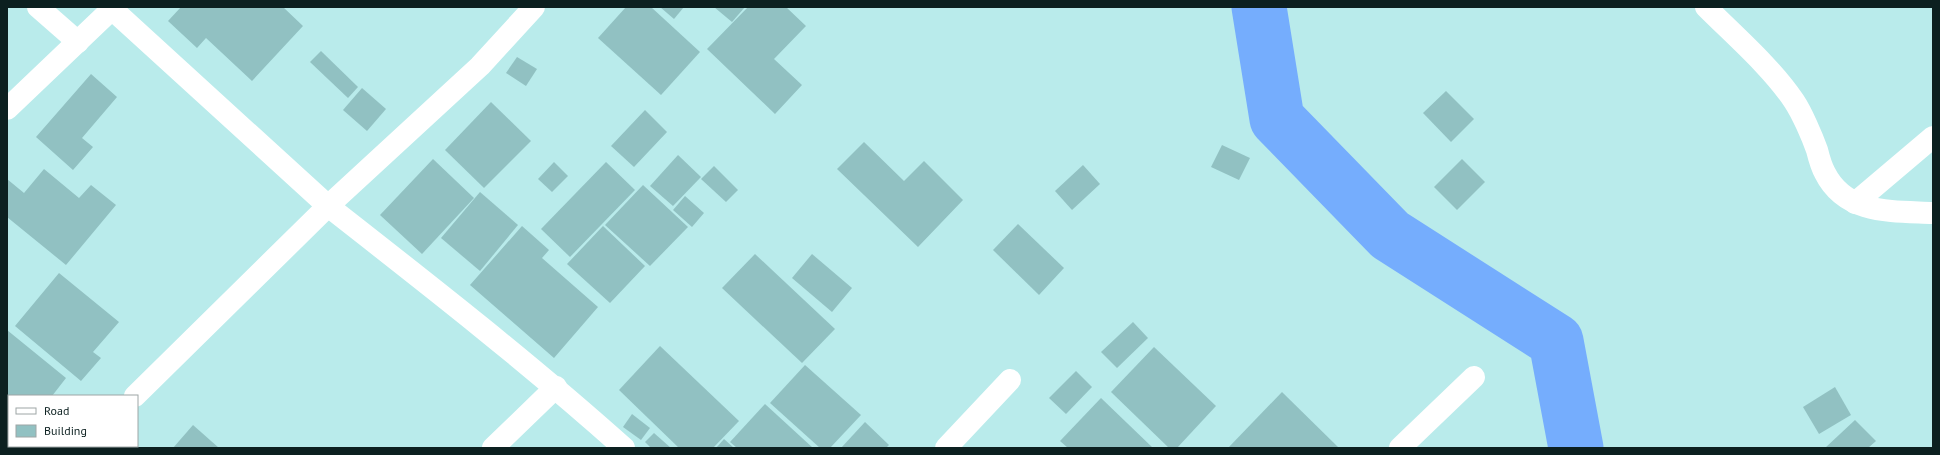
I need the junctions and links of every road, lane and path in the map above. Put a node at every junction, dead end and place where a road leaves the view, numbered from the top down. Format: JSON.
{"nodes":[{"id":1,"x":38,"y":7,"type":"edge"},
{"id":2,"x":534,"y":7,"type":"edge"},
{"id":3,"x":1706,"y":7,"type":"edge"},
{"id":4,"x":113,"y":8,"type":"edge"},
{"id":5,"x":78,"y":42,"type":"junction"},
{"id":6,"x":7,"y":109,"type":"edge"},
{"id":7,"x":1933,"y":137,"type":"edge"},
{"id":8,"x":1855,"y":203,"type":"junction"},
{"id":9,"x":328,"y":206,"type":"junction"},
{"id":10,"x":1933,"y":213,"type":"edge"},
{"id":11,"x":1474,"y":377,"type":"dead end"},
{"id":12,"x":1010,"y":380,"type":"dead end"},
{"id":13,"x":556,"y":387,"type":"junction"},
{"id":14,"x":136,"y":395,"type":"edge"},
{"id":15,"x":493,"y":448,"type":"edge"},
{"id":16,"x":624,"y":448,"type":"edge"},
{"id":17,"x":946,"y":448,"type":"edge"},
{"id":18,"x":1400,"y":448,"type":"edge"}],
"edges":[{"from":1,"to":5,"type":"street"},
{"from":2,"to":9,"type":"street"},
{"from":3,"to":8,"type":"street"},
{"from":4,"to":5,"type":"street"},
{"from":4,"to":9,"type":"street"},
{"from":5,"to":6,"type":"street"},
{"from":7,"to":8,"type":"street"},
{"from":8,"to":10,"type":"street"},
{"from":9,"to":13,"type":"street"},
{"from":9,"to":14,"type":"street"},
{"from":11,"to":18,"type":"street"},
{"from":12,"to":17,"type":"street"},
{"from":13,"to":15,"type":"street"},
{"from":13,"to":16,"type":"street"}]}
